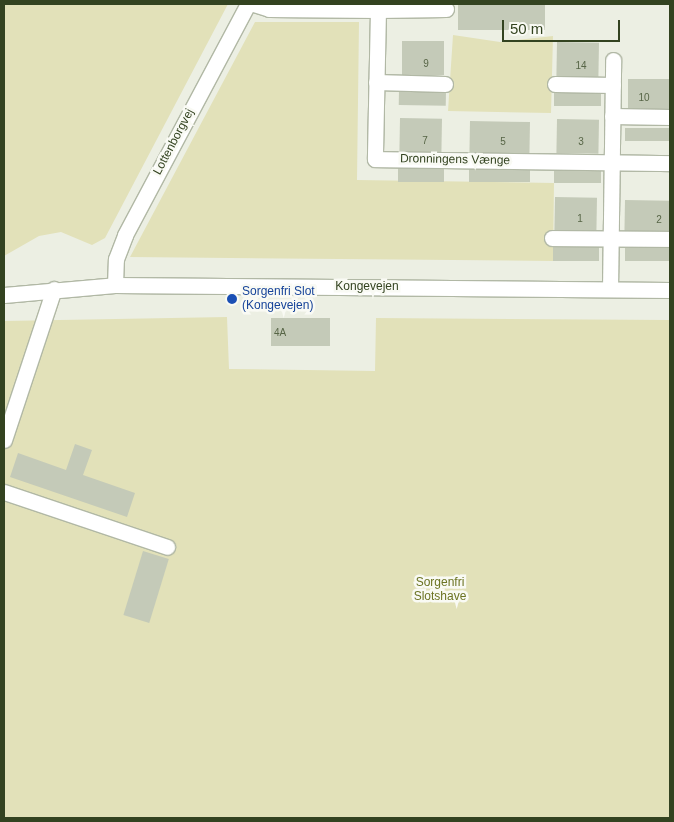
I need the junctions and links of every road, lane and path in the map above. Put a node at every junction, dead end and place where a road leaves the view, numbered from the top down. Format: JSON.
{"nodes":[{"id":1,"x":248,"y":4,"type":"edge"},
{"id":2,"x":254,"y":4,"type":"edge"},
{"id":3,"x":446,"y":9,"type":"dead end"},
{"id":4,"x":378,"y":10,"type":"junction"},
{"id":5,"x":613,"y":60,"type":"dead end"},
{"id":6,"x":376,"y":82,"type":"junction"},
{"id":7,"x":445,"y":84,"type":"dead end"},
{"id":8,"x":555,"y":84,"type":"dead end"},
{"id":9,"x":613,"y":85,"type":"junction"},
{"id":10,"x":612,"y":116,"type":"junction"},
{"id":11,"x":670,"y":117,"type":"edge"},
{"id":12,"x":612,"y":162,"type":"junction"},
{"id":13,"x":670,"y":163,"type":"edge"},
{"id":14,"x":552,"y":238,"type":"dead end"},
{"id":15,"x":611,"y":239,"type":"junction"},
{"id":16,"x":670,"y":239,"type":"edge"},
{"id":17,"x":115,"y":285,"type":"junction"},
{"id":18,"x":54,"y":289,"type":"junction"},
{"id":19,"x":610,"y":289,"type":"junction"},
{"id":20,"x":670,"y":290,"type":"edge"},
{"id":21,"x":4,"y":295,"type":"edge"},
{"id":22,"x":4,"y":440,"type":"edge"},
{"id":23,"x":4,"y":492,"type":"edge"},
{"id":24,"x":167,"y":547,"type":"dead end"}],
"edges":[{"from":1,"to":17,"type":"street","name":"Lottenborgvej"},
{"from":2,"to":4,"type":"street"},
{"from":3,"to":4,"type":"street"},
{"from":4,"to":6,"type":"street","name":"Dronningens Vænge"},
{"from":5,"to":9,"type":"street"},
{"from":6,"to":7,"type":"street"},
{"from":6,"to":12,"type":"street","name":"Dronningens Vænge"},
{"from":8,"to":9,"type":"street"},
{"from":9,"to":10,"type":"street"},
{"from":10,"to":11,"type":"street"},
{"from":10,"to":12,"type":"street"},
{"from":12,"to":13,"type":"street","name":"Dronningens Vænge"},
{"from":12,"to":15,"type":"street"},
{"from":14,"to":15,"type":"street"},
{"from":15,"to":16,"type":"street"},
{"from":15,"to":19,"type":"street"},
{"from":17,"to":18,"type":"street","name":"Kongevejen"},
{"from":17,"to":19,"type":"street","name":"Kongevejen"},
{"from":18,"to":21,"type":"street","name":"Kongevejen"},
{"from":18,"to":22,"type":"street"},
{"from":19,"to":20,"type":"street","name":"Kongevejen"},
{"from":23,"to":24,"type":"street"}]}
